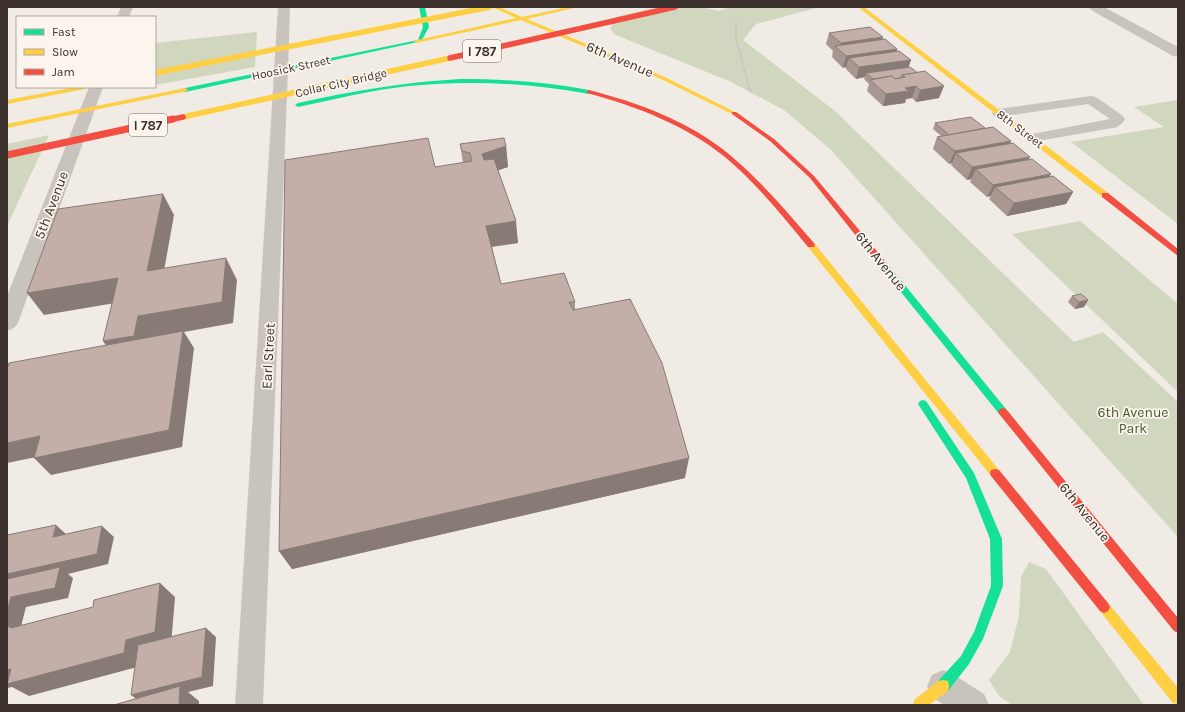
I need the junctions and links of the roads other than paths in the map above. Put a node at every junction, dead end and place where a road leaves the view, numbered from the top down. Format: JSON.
{"nodes":[{"id":1,"x":284,"y":7,"type":"edge"},
{"id":2,"x":422,"y":7,"type":"edge"},
{"id":3,"x":442,"y":7,"type":"edge"},
{"id":4,"x":490,"y":7,"type":"edge"},
{"id":5,"x":495,"y":7,"type":"edge"},
{"id":6,"x":575,"y":7,"type":"edge"},
{"id":7,"x":675,"y":7,"type":"edge"},
{"id":8,"x":861,"y":7,"type":"edge"},
{"id":9,"x":1095,"y":7,"type":"edge"},
{"id":10,"x":411,"y":13,"type":"dead end"},
{"id":11,"x":523,"y":17,"type":"junction"},
{"id":12,"x":294,"y":36,"type":"dead end"},
{"id":13,"x":420,"y":39,"type":"junction"},
{"id":14,"x":271,"y":40,"type":"dead end"},
{"id":15,"x":1178,"y":52,"type":"edge"},
{"id":16,"x":282,"y":70,"type":"junction"},
{"id":17,"x":156,"y":73,"type":"edge"},
{"id":18,"x":80,"y":88,"type":"edge"},
{"id":19,"x":96,"y":88,"type":"edge"},
{"id":20,"x":7,"y":102,"type":"edge"},
{"id":21,"x":87,"y":110,"type":"junction"},
{"id":22,"x":267,"y":112,"type":"dead end"},
{"id":23,"x":999,"y":113,"type":"junction"},
{"id":24,"x":7,"y":126,"type":"edge"},
{"id":25,"x":1032,"y":138,"type":"junction"},
{"id":26,"x":81,"y":154,"type":"dead end"},
{"id":27,"x":7,"y":155,"type":"edge"},
{"id":28,"x":58,"y":160,"type":"dead end"},
{"id":29,"x":1178,"y":253,"type":"edge"},
{"id":30,"x":863,"y":311,"type":"junction"},
{"id":31,"x":7,"y":323,"type":"edge"},
{"id":32,"x":906,"y":377,"type":"dead end"},
{"id":33,"x":918,"y":397,"type":"dead end"},
{"id":34,"x":1178,"y":627,"type":"edge"},
{"id":35,"x":943,"y":686,"type":"junction"},
{"id":36,"x":1178,"y":698,"type":"edge"},
{"id":37,"x":249,"y":705,"type":"edge"},
{"id":38,"x":919,"y":705,"type":"edge"},
{"id":39,"x":973,"y":705,"type":"edge"}],
"edges":[{"from":1,"to":16,"type":"lane","name":"Earl Street"},
{"from":2,"to":13,"type":"main road"},
{"from":3,"to":10,"type":"main road"},
{"from":4,"to":17,"type":"main road","bridge":true},
{"from":5,"to":11,"type":"main road","name":"6th Avenue"},
{"from":6,"to":11,"type":"main road","name":"Hoosick Street"},
{"from":7,"to":27,"type":"main road","name":"Collar City Bridge","number":"I 787","bridge":true},
{"from":8,"to":23,"type":"main road","name":"8th Street"},
{"from":9,"to":15,"type":"street"},
{"from":11,"to":13,"type":"main road","name":"Hoosick Street"},
{"from":11,"to":34,"type":"main road","name":"6th Avenue"},
{"from":12,"to":14,"type":"main road"},
{"from":13,"to":16,"type":"main road","name":"Hoosick Street"},
{"from":16,"to":21,"type":"main road","name":"Hoosick Street"},
{"from":16,"to":37,"type":"lane","name":"Earl Street"},
{"from":18,"to":20,"type":"main road"},
{"from":19,"to":21,"type":"street","name":"5th Avenue"},
{"from":21,"to":24,"type":"main road","name":"Hoosick Street"},
{"from":21,"to":31,"type":"street","name":"5th Avenue"},
{"from":22,"to":30,"type":"main road"},
{"from":23,"to":25,"type":"main road","name":"8th Street"},
{"from":23,"to":25,"type":"lane"},
{"from":25,"to":29,"type":"main road","name":"8th Street"},
{"from":26,"to":28,"type":"main road"},
{"from":30,"to":32,"type":"main road"},
{"from":30,"to":36,"type":"main road"},
{"from":33,"to":35,"type":"main road"},
{"from":35,"to":38,"type":"main road"},
{"from":35,"to":39,"type":"street"}]}
